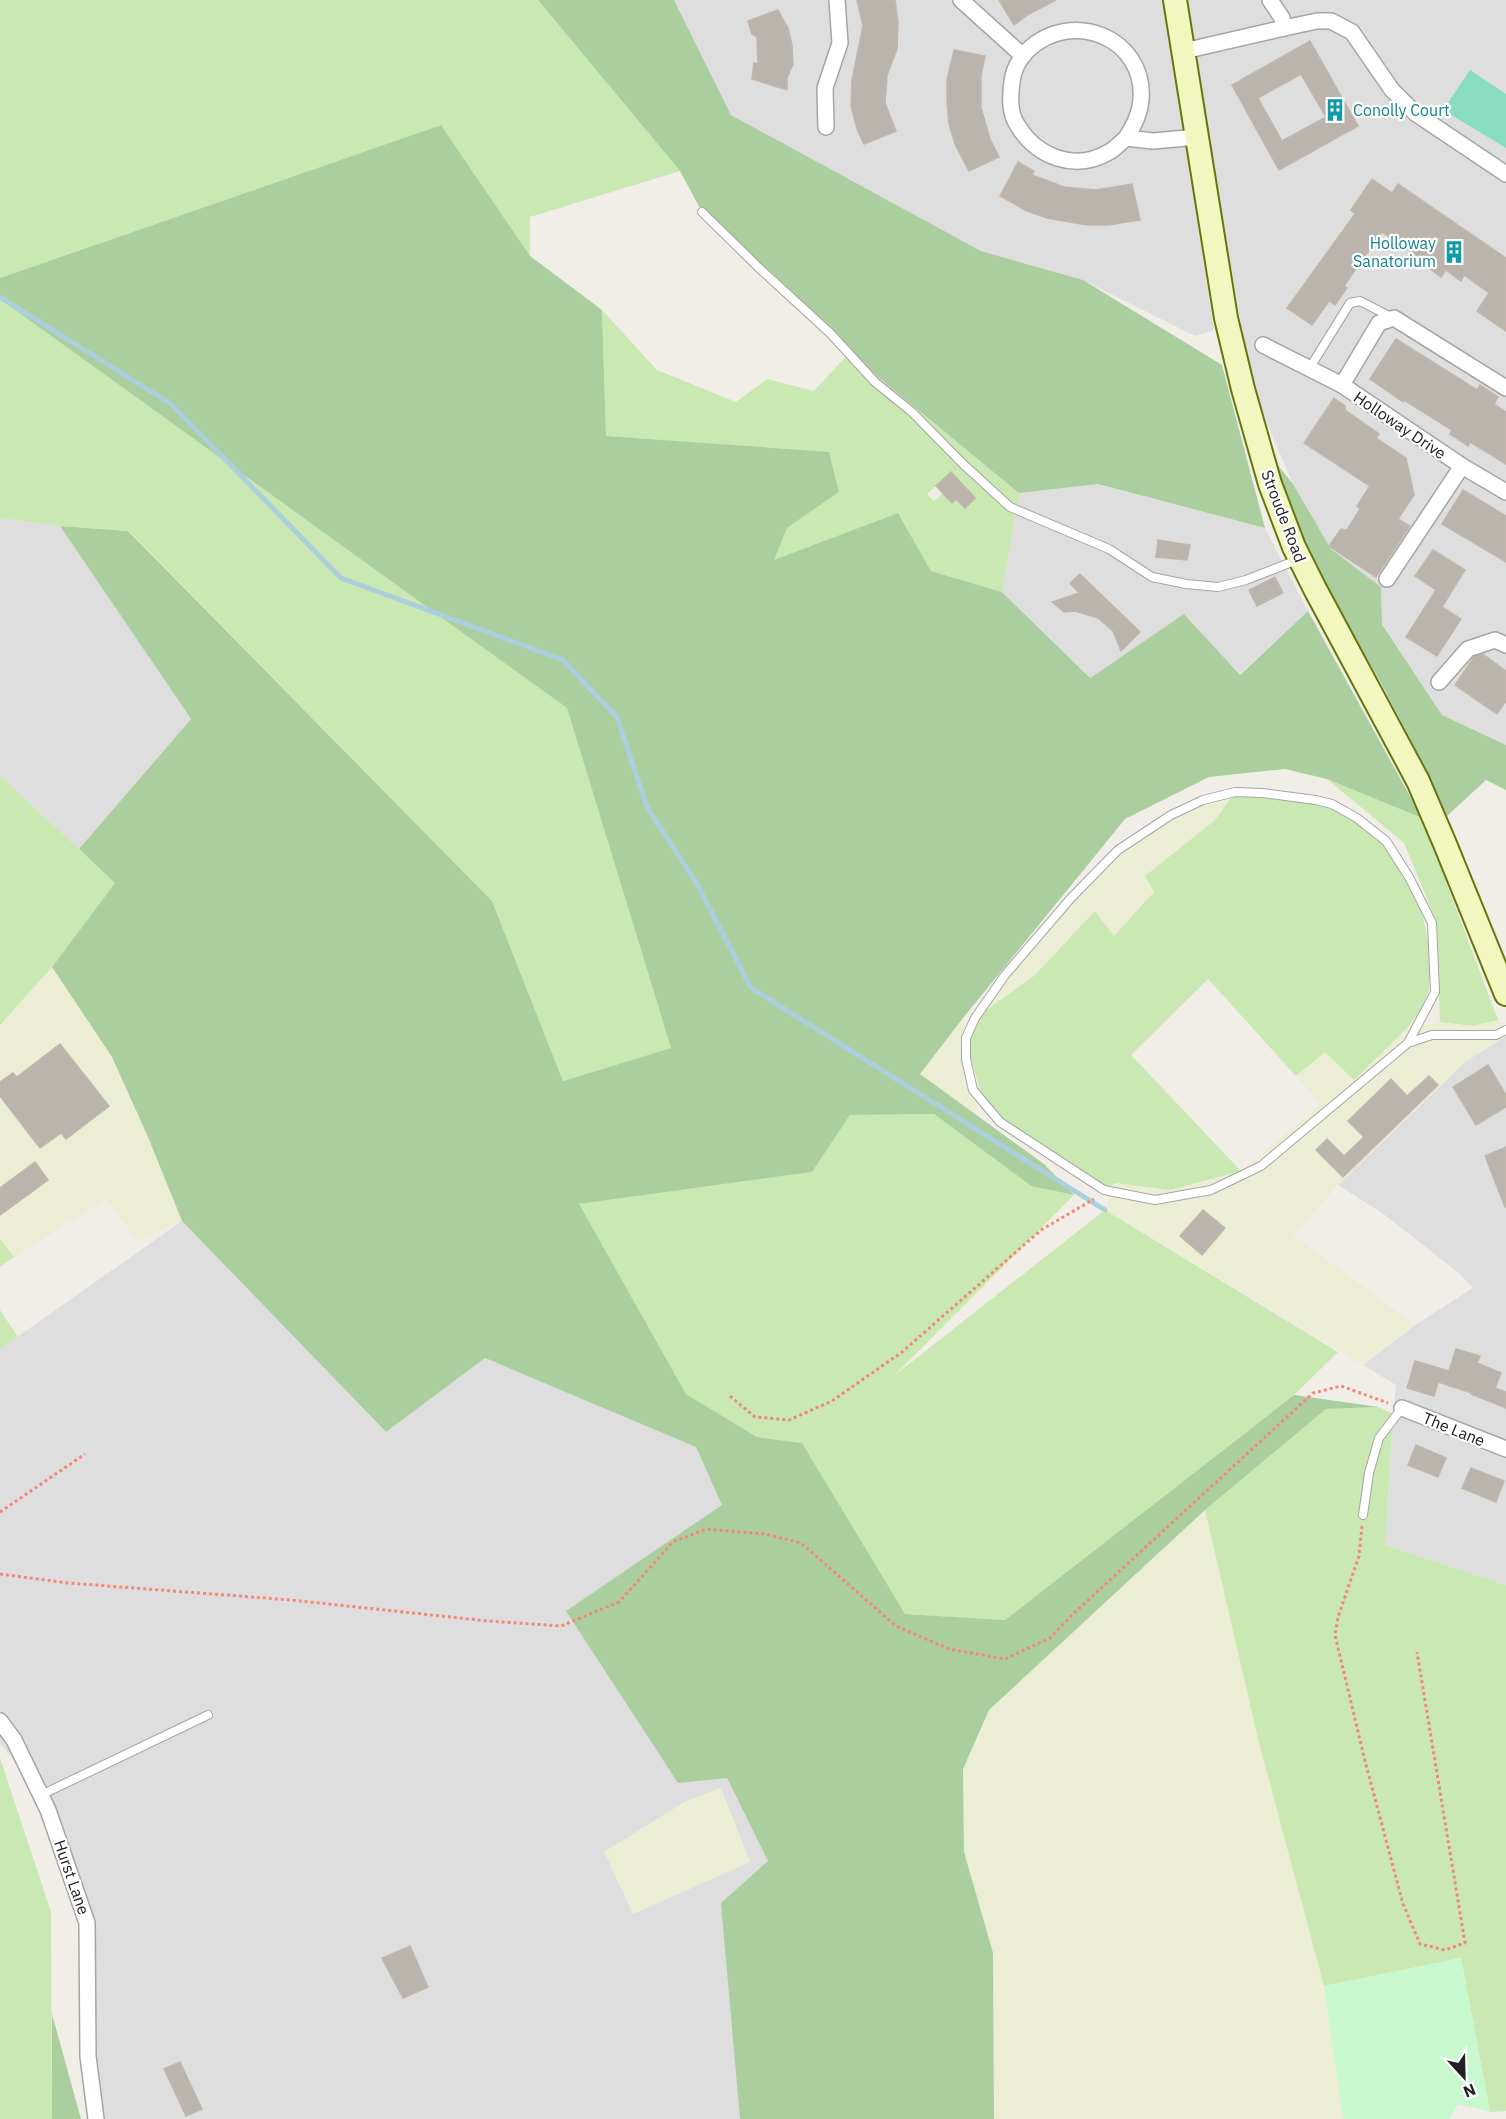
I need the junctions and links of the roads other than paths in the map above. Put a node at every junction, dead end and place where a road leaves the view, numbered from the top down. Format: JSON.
{"nodes":[{"id":1,"x":837,"y":0,"type":"edge"},
{"id":2,"x":961,"y":0,"type":"edge"},
{"id":3,"x":1175,"y":0,"type":"edge"},
{"id":4,"x":1270,"y":0,"type":"edge"},
{"id":5,"x":1284,"y":28,"type":"junction"},
{"id":6,"x":1184,"y":51,"type":"junction"},
{"id":7,"x":1023,"y":56,"type":"junction"},
{"id":8,"x":826,"y":127,"type":"dead end"},
{"id":9,"x":1198,"y":137,"type":"junction"},
{"id":10,"x":1126,"y":138,"type":"junction"},
{"id":11,"x":1506,"y":174,"type":"edge"},
{"id":12,"x":702,"y":212,"type":"dead end"},
{"id":13,"x":1394,"y":318,"type":"junction"},
{"id":14,"x":1263,"y":345,"type":"dead end"},
{"id":15,"x":1309,"y":369,"type":"junction"},
{"id":16,"x":1342,"y":386,"type":"junction"},
{"id":17,"x":1506,"y":388,"type":"edge"},
{"id":18,"x":1462,"y":466,"type":"junction"},
{"id":19,"x":1506,"y":492,"type":"edge"},
{"id":20,"x":1300,"y":558,"type":"junction"},
{"id":21,"x":1388,"y":579,"type":"dead end"},
{"id":22,"x":1506,"y":645,"type":"edge"},
{"id":23,"x":1439,"y":682,"type":"dead end"},
{"id":24,"x":1506,"y":994,"type":"edge"},
{"id":25,"x":1506,"y":1030,"type":"edge"},
{"id":26,"x":1408,"y":1043,"type":"junction"},
{"id":27,"x":1402,"y":1408,"type":"joint"},
{"id":28,"x":1506,"y":1449,"type":"edge"},
{"id":29,"x":1363,"y":1515,"type":"road end"},
{"id":30,"x":208,"y":1715,"type":"dead end"},
{"id":31,"x":0,"y":1721,"type":"edge"},
{"id":32,"x":41,"y":1795,"type":"junction"},
{"id":33,"x":96,"y":2119,"type":"edge"}],
"edges":[{"from":1,"to":8,"type":"street"},
{"from":2,"to":7,"type":"street"},
{"from":3,"to":6,"type":"street","name":"Stroude Road"},
{"from":4,"to":5,"type":"street"},
{"from":5,"to":6,"type":"street"},
{"from":5,"to":11,"type":"street"},
{"from":6,"to":9,"type":"street","name":"Stroude Road"},
{"from":7,"to":10,"type":"street"},
{"from":7,"to":10,"type":"street"},
{"from":9,"to":10,"type":"street"},
{"from":9,"to":20,"type":"street","name":"Stroude Road"},
{"from":12,"to":20,"type":"lane"},
{"from":13,"to":15,"type":"lane"},
{"from":13,"to":16,"type":"street","name":"Holloway Drive"},
{"from":13,"to":17,"type":"street"},
{"from":14,"to":15,"type":"street"},
{"from":15,"to":16,"type":"street"},
{"from":16,"to":18,"type":"street","name":"Holloway Drive"},
{"from":18,"to":19,"type":"street","name":"Holloway Drive"},
{"from":18,"to":21,"type":"street","name":"Holloway Drive"},
{"from":20,"to":24,"type":"street","name":"Stroude Road"},
{"from":22,"to":23,"type":"street"},
{"from":25,"to":26,"type":"lane"},
{"from":26,"to":26,"type":"lane"},
{"from":27,"to":28,"type":"street","name":"The Lane"},
{"from":27,"to":29,"type":"lane"},
{"from":30,"to":32,"type":"lane"},
{"from":31,"to":32,"type":"street","name":"Hurst Lane"},
{"from":32,"to":33,"type":"street","name":"Hurst Lane"}]}
